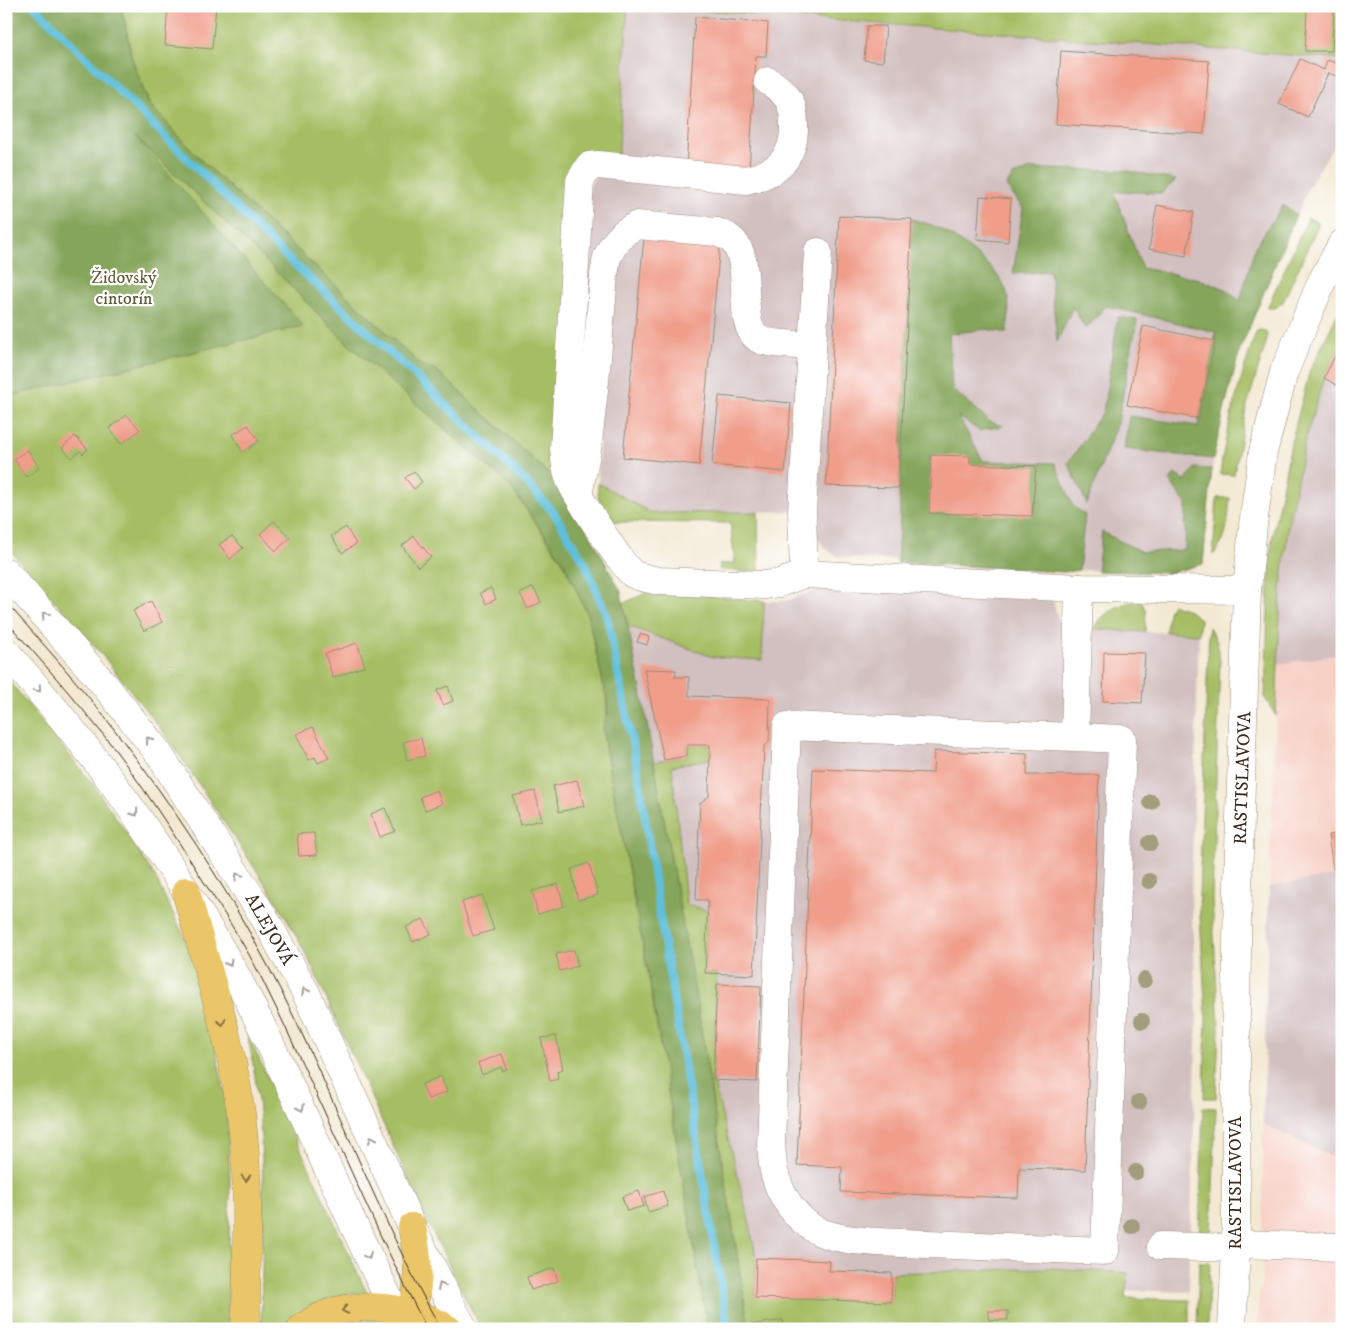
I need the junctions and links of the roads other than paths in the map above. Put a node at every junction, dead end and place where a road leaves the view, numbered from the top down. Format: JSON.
{"nodes":[{"id":1,"x":768,"y":81,"type":"dead end"},
{"id":2,"x":1342,"y":244,"type":"edge"},
{"id":3,"x":818,"y":252,"type":"dead end"},
{"id":4,"x":812,"y":346,"type":"junction"},
{"id":5,"x":578,"y":495,"type":"junction"},
{"id":6,"x":6,"y":572,"type":"edge"},
{"id":7,"x":804,"y":574,"type":"junction"},
{"id":8,"x":1079,"y":588,"type":"junction"},
{"id":9,"x":1247,"y":590,"type":"junction"},
{"id":10,"x":6,"y":652,"type":"edge"},
{"id":11,"x":1075,"y":737,"type":"junction"},
{"id":12,"x":186,"y":891,"type":"junction"},
{"id":13,"x":412,"y":1227,"type":"junction"},
{"id":14,"x":1161,"y":1246,"type":"dead end"},
{"id":15,"x":1236,"y":1246,"type":"junction"},
{"id":16,"x":1342,"y":1247,"type":"edge"},
{"id":17,"x":404,"y":1320,"type":"edge"},
{"id":18,"x":246,"y":1329,"type":"edge"},
{"id":19,"x":301,"y":1329,"type":"edge"},
{"id":20,"x":448,"y":1329,"type":"edge"},
{"id":21,"x":464,"y":1329,"type":"edge"},
{"id":22,"x":1232,"y":1329,"type":"edge"}],
"edges":[{"from":1,"to":5,"type":"street"},
{"from":2,"to":9,"type":"street","name":"RASTISLAVOVA"},
{"from":3,"to":4,"type":"street"},
{"from":4,"to":5,"type":"street"},
{"from":4,"to":7,"type":"street"},
{"from":5,"to":7,"type":"street"},
{"from":13,"to":6,"type":"street","name":"ALEJOVÁ","one_way":true},
{"from":7,"to":8,"type":"street"},
{"from":8,"to":9,"type":"street"},
{"from":8,"to":11,"type":"street"},
{"from":9,"to":15,"type":"street","name":"RASTISLAVOVA"},
{"from":10,"to":12,"type":"street","one_way":true},
{"from":11,"to":11,"type":"street"},
{"from":12,"to":17,"type":"street","one_way":true},
{"from":12,"to":18,"type":"highway","one_way":true},
{"from":13,"to":17,"type":"highway"},
{"from":21,"to":13,"type":"street","name":"ALEJOVÁ","one_way":true},
{"from":14,"to":15,"type":"street"},
{"from":15,"to":16,"type":"street"},
{"from":15,"to":22,"type":"street","name":"RASTISLAVOVA"},
{"from":17,"to":19,"type":"highway","one_way":true},
{"from":17,"to":20,"type":"highway"}]}
